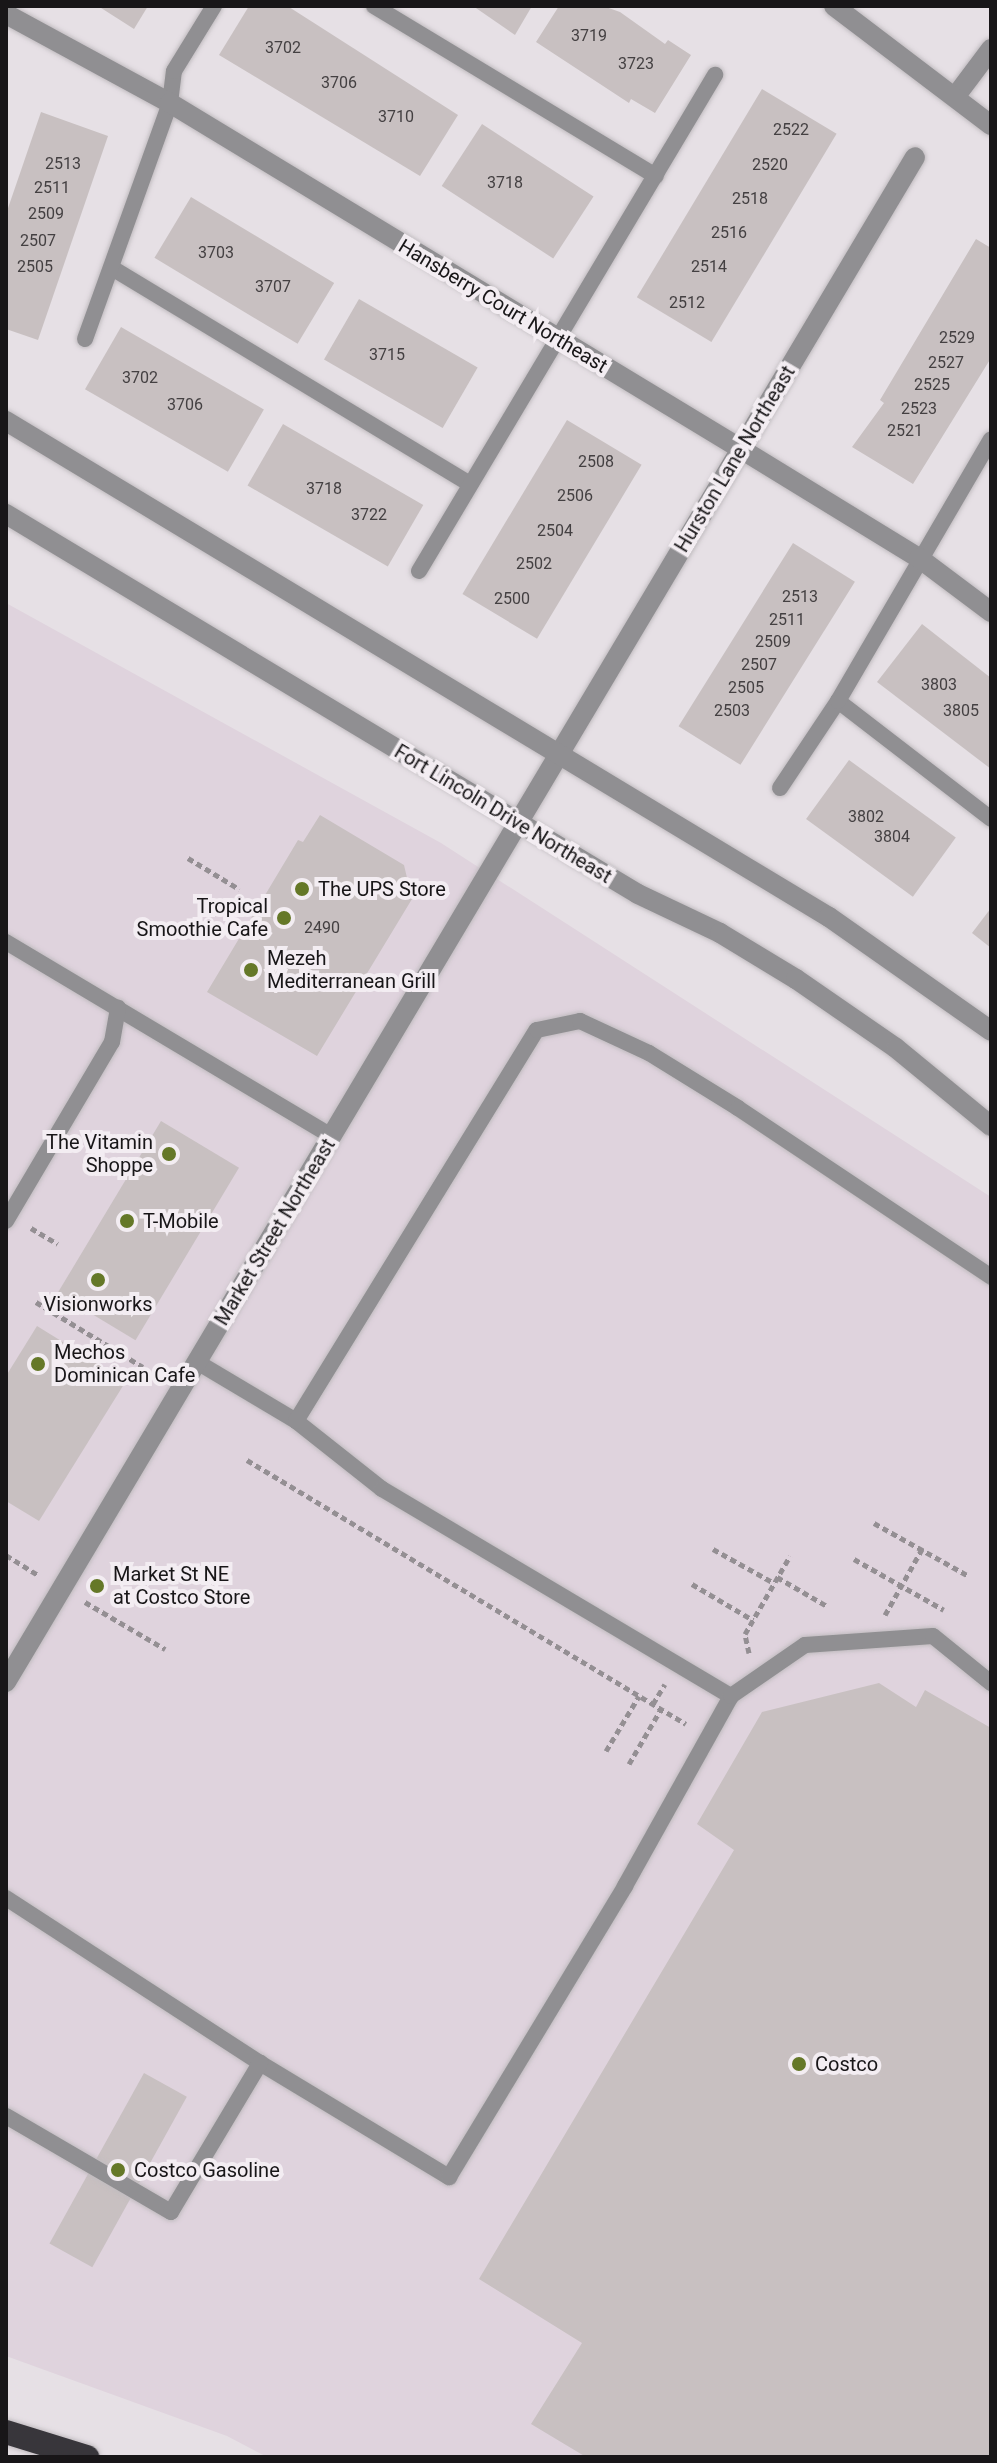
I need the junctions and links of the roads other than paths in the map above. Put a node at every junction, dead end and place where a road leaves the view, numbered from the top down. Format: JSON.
{"nodes":[{"id":1,"x":214,"y":6,"type":"edge"},
{"id":2,"x":374,"y":6,"type":"edge"},
{"id":3,"x":834,"y":6,"type":"edge"},
{"id":4,"x":6,"y":14,"type":"edge"},
{"id":5,"x":991,"y":49,"type":"edge"},
{"id":6,"x":715,"y":75,"type":"dead end"},
{"id":7,"x":955,"y":97,"type":"junction"},
{"id":8,"x":170,"y":103,"type":"junction"},
{"id":9,"x":991,"y":125,"type":"edge"},
{"id":10,"x":915,"y":157,"type":"dead end"},
{"id":11,"x":656,"y":176,"type":"junction"},
{"id":12,"x":112,"y":268,"type":"junction"},
{"id":13,"x":85,"y":339,"type":"dead end"},
{"id":14,"x":557,"y":340,"type":"junction"},
{"id":15,"x":6,"y":421,"type":"edge"},
{"id":16,"x":991,"y":439,"type":"edge"},
{"id":17,"x":741,"y":449,"type":"junction"},
{"id":18,"x":470,"y":484,"type":"junction"},
{"id":19,"x":6,"y":514,"type":"edge"},
{"id":20,"x":919,"y":558,"type":"junction"},
{"id":21,"x":419,"y":571,"type":"dead end"},
{"id":22,"x":991,"y":612,"type":"edge"},
{"id":23,"x":838,"y":701,"type":"junction"},
{"id":24,"x":556,"y":754,"type":"junction"},
{"id":25,"x":780,"y":788,"type":"dead end"},
{"id":26,"x":991,"y":819,"type":"edge"},
{"id":27,"x":516,"y":821,"type":"junction"},
{"id":28,"x":6,"y":942,"type":"edge"},
{"id":29,"x":118,"y":1008,"type":"junction"},
{"id":30,"x":991,"y":1031,"type":"edge"},
{"id":31,"x":991,"y":1126,"type":"edge"},
{"id":32,"x":332,"y":1136,"type":"junction"},
{"id":33,"x":6,"y":1221,"type":"edge"},
{"id":34,"x":991,"y":1277,"type":"edge"},
{"id":35,"x":197,"y":1362,"type":"junction"},
{"id":36,"x":296,"y":1421,"type":"junction"},
{"id":37,"x":6,"y":1682,"type":"edge"},
{"id":38,"x":991,"y":1683,"type":"edge"},
{"id":39,"x":731,"y":1696,"type":"junction"},
{"id":40,"x":9,"y":1905,"type":"edge"},
{"id":41,"x":260,"y":2063,"type":"junction"},
{"id":42,"x":6,"y":2116,"type":"edge"},
{"id":43,"x":6,"y":2432,"type":"edge"},
{"id":44,"x":87,"y":2457,"type":"edge"}],
"edges":[{"from":1,"to":8,"type":"lane"},
{"from":2,"to":11,"type":"lane"},
{"from":3,"to":7,"type":"street"},
{"from":4,"to":8,"type":"street","name":"Hansberry Court Northeast"},
{"from":5,"to":7,"type":"street"},
{"from":6,"to":11,"type":"lane"},
{"from":7,"to":9,"type":"street"},
{"from":8,"to":12,"type":"lane"},
{"from":8,"to":14,"type":"street","name":"Hansberry Court Northeast"},
{"from":10,"to":17,"type":"street","name":"Hurston Lane Northeast"},
{"from":11,"to":14,"type":"lane"},
{"from":12,"to":13,"type":"lane"},
{"from":12,"to":18,"type":"lane"},
{"from":14,"to":17,"type":"street","name":"Hansberry Court Northeast"},
{"from":14,"to":18,"type":"lane"},
{"from":15,"to":24,"type":"street"},
{"from":16,"to":20,"type":"lane"},
{"from":17,"to":20,"type":"street","name":"Hansberry Court Northeast"},
{"from":17,"to":24,"type":"street","name":"Hurston Lane Northeast"},
{"from":18,"to":21,"type":"lane"},
{"from":19,"to":27,"type":"street","name":"Fort Lincoln Drive Northeast"},
{"from":20,"to":22,"type":"street","name":"Hansberry Court Northeast"},
{"from":20,"to":23,"type":"lane"},
{"from":23,"to":25,"type":"lane"},
{"from":23,"to":26,"type":"lane"},
{"from":24,"to":27,"type":"street","name":"Hurston Lane Northeast"},
{"from":24,"to":30,"type":"street"},
{"from":27,"to":31,"type":"street","name":"Fort Lincoln Drive Northeast"},
{"from":27,"to":32,"type":"street","name":"Market Street Northeast"},
{"from":28,"to":29,"type":"lane"},
{"from":29,"to":32,"type":"lane"},
{"from":29,"to":33,"type":"lane"},
{"from":32,"to":35,"type":"street","name":"Market Street Northeast"},
{"from":34,"to":36,"type":"lane"},
{"from":35,"to":36,"type":"lane"},
{"from":35,"to":37,"type":"street","name":"Market Street Northeast"},
{"from":36,"to":39,"type":"lane"},
{"from":38,"to":39,"type":"lane"},
{"from":39,"to":41,"type":"lane"},
{"from":40,"to":41,"type":"lane"},
{"from":41,"to":42,"type":"lane"},
{"from":43,"to":44,"type":"highway"}]}
